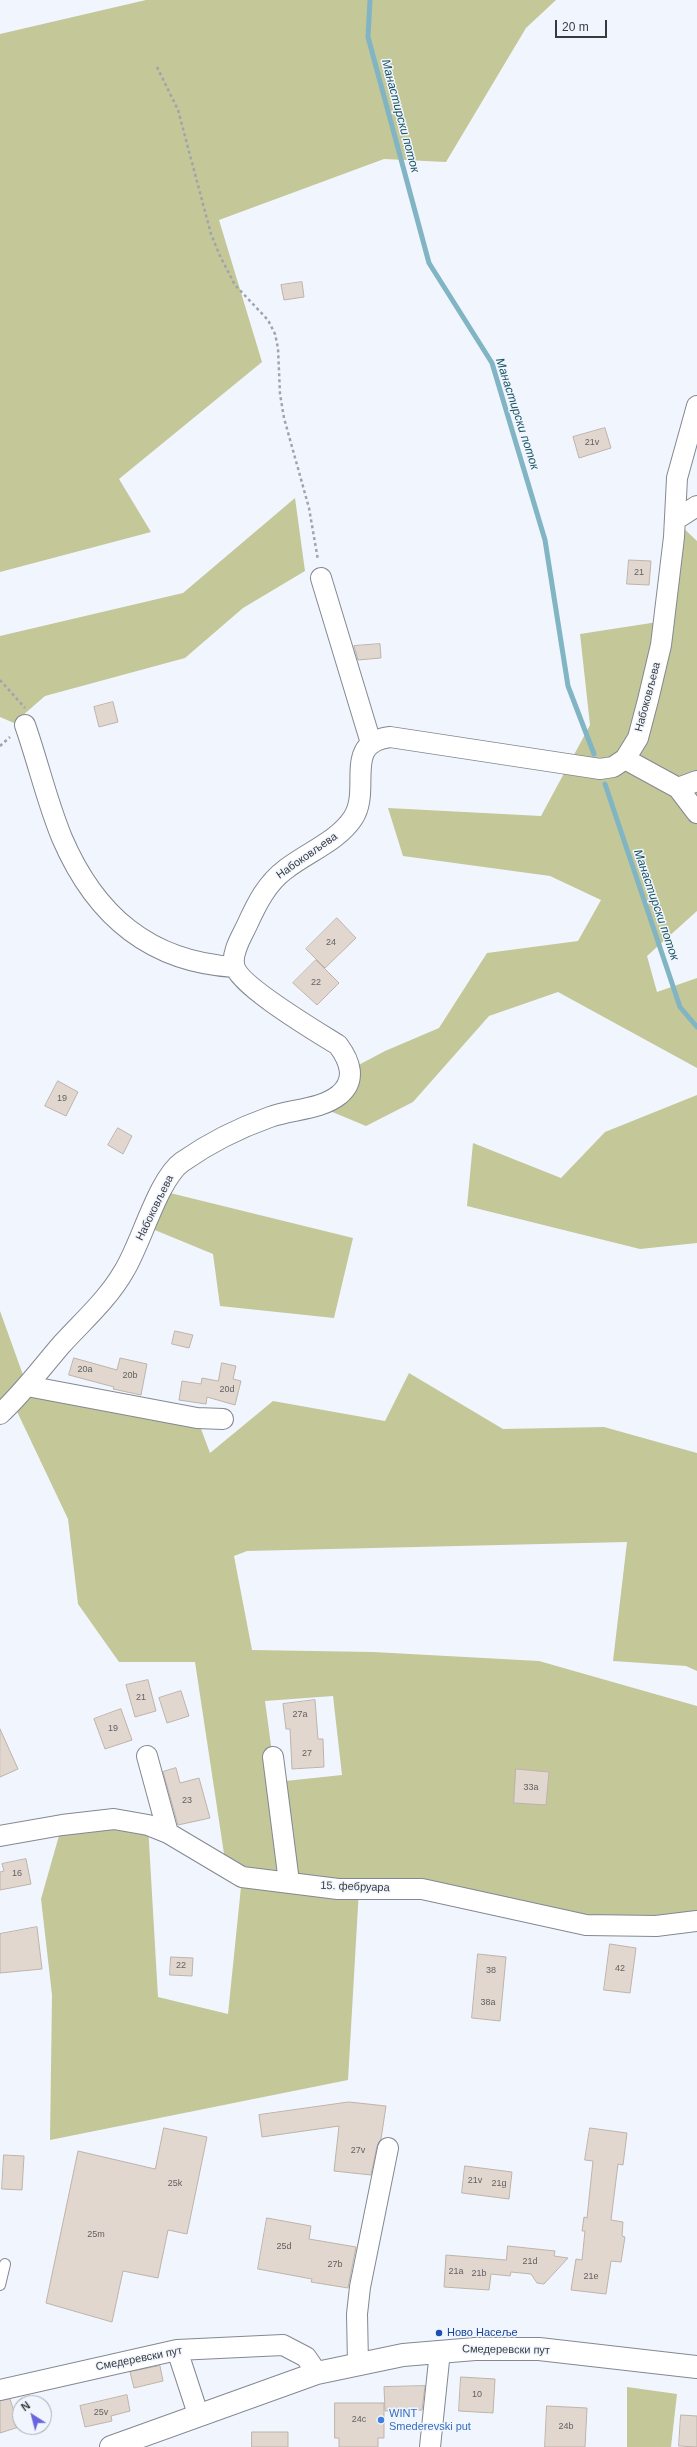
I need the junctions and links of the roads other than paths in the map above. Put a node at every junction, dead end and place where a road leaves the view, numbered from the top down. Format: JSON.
{"nodes":[{"id":1,"x":697,"y":406,"type":"edge"},
{"id":2,"x":697,"y":506,"type":"edge"},
{"id":3,"x":675,"y":520,"type":"junction"},
{"id":4,"x":321,"y":578,"type":"road end"},
{"id":5,"x":25,"y":725,"type":"road end"},
{"id":6,"x":372,"y":743,"type":"junction"},
{"id":7,"x":625,"y":759,"type":"junction"},
{"id":8,"x":697,"y":781,"type":"edge"},
{"id":9,"x":678,"y":788,"type":"junction"},
{"id":10,"x":697,"y":812,"type":"edge"},
{"id":11,"x":234,"y":967,"type":"junction"},
{"id":12,"x":27,"y":1386,"type":"junction"},
{"id":13,"x":0,"y":1414,"type":"edge"},
{"id":14,"x":223,"y":1420,"type":"dead end"},
{"id":15,"x":147,"y":1756,"type":"dead end"},
{"id":16,"x":273,"y":1757,"type":"dead end"},
{"id":17,"x":168,"y":1833,"type":"junction"},
{"id":18,"x":0,"y":1836,"type":"edge"},
{"id":19,"x":289,"y":1882,"type":"junction"},
{"id":20,"x":697,"y":1921,"type":"edge"},
{"id":21,"x":388,"y":2148,"type":"dead end"},
{"id":22,"x":5,"y":2264,"type":"dead end"},
{"id":23,"x":0,"y":2285,"type":"edge"},
{"id":24,"x":177,"y":2350,"type":"junction"},
{"id":25,"x":440,"y":2351,"type":"junction"},
{"id":26,"x":358,"y":2364,"type":"junction"},
{"id":27,"x":697,"y":2367,"type":"edge"},
{"id":28,"x":317,"y":2373,"type":"junction"},
{"id":29,"x":0,"y":2390,"type":"edge"},
{"id":30,"x":198,"y":2414,"type":"junction"},
{"id":31,"x":132,"y":2443,"type":"edge"},
{"id":32,"x":111,"y":2447,"type":"edge"},
{"id":33,"x":430,"y":2447,"type":"edge"}],
"edges":[{"from":1,"to":3,"type":"street","name":"Набоковљева"},
{"from":2,"to":3,"type":"street"},
{"from":3,"to":7,"type":"street","name":"Набоковљева"},
{"from":4,"to":6,"type":"street"},
{"from":5,"to":11,"type":"street"},
{"from":6,"to":7,"type":"street"},
{"from":6,"to":11,"type":"street","name":"Набоковљева"},
{"from":7,"to":9,"type":"street"},
{"from":8,"to":9,"type":"street"},
{"from":9,"to":10,"type":"street"},
{"from":11,"to":12,"type":"street","name":"Набоковљева"},
{"from":12,"to":13,"type":"street","name":"Набоковљева"},
{"from":12,"to":14,"type":"street"},
{"from":15,"to":17,"type":"street"},
{"from":16,"to":19,"type":"street"},
{"from":17,"to":18,"type":"street","name":"15. фебруара"},
{"from":17,"to":19,"type":"street","name":"15. фебруара"},
{"from":19,"to":20,"type":"street","name":"15. фебруара"},
{"from":21,"to":26,"type":"street"},
{"from":22,"to":23,"type":"lane"},
{"from":24,"to":28,"type":"street","name":"Смедеревски пут"},
{"from":24,"to":29,"type":"street","name":"Смедеревски пут"},
{"from":24,"to":30,"type":"street"},
{"from":25,"to":26,"type":"main road","name":"Смедеревски пут"},
{"from":25,"to":27,"type":"main road","name":"Смедеревски пут"},
{"from":25,"to":33,"type":"street"},
{"from":26,"to":28,"type":"main road","name":"Смедеревски пут"},
{"from":28,"to":30,"type":"main road","name":"Смедеревски пут"},
{"from":30,"to":31,"type":"main road","name":"Смедеревски пут"},
{"from":31,"to":32,"type":"main road","name":"Смедеревски пут"}]}
